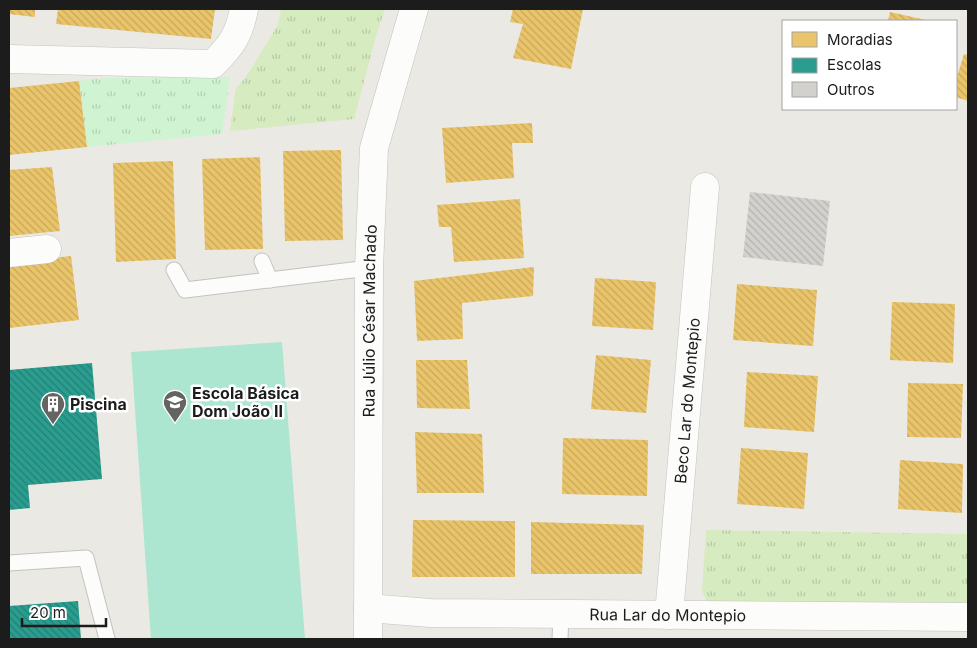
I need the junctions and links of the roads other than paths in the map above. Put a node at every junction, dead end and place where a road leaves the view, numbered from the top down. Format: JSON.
{"nodes":[{"id":1,"x":244,"y":9,"type":"edge"},
{"id":2,"x":414,"y":9,"type":"edge"},
{"id":3,"x":9,"y":59,"type":"edge"},
{"id":4,"x":705,"y":186,"type":"dead end"},
{"id":5,"x":47,"y":249,"type":"dead end"},
{"id":6,"x":9,"y":254,"type":"edge"},
{"id":7,"x":262,"y":261,"type":"dead end"},
{"id":8,"x":369,"y":268,"type":"junction"},
{"id":9,"x":174,"y":270,"type":"dead end"},
{"id":10,"x":270,"y":280,"type":"junction"},
{"id":11,"x":9,"y":563,"type":"edge"},
{"id":12,"x":368,"y":608,"type":"junction"},
{"id":13,"x":669,"y":615,"type":"junction"},
{"id":14,"x":968,"y":617,"type":"edge"},
{"id":15,"x":561,"y":627,"type":"edge"},
{"id":16,"x":107,"y":639,"type":"edge"},
{"id":17,"x":368,"y":639,"type":"edge"}],
"edges":[{"from":1,"to":3,"type":"street"},
{"from":2,"to":8,"type":"street","name":"Rua Júlio César Machado"},
{"from":4,"to":13,"type":"street","name":"Beco Lar do Montepio"},
{"from":5,"to":6,"type":"street"},
{"from":7,"to":10,"type":"lane"},
{"from":8,"to":10,"type":"lane"},
{"from":8,"to":12,"type":"street","name":"Rua Júlio César Machado"},
{"from":9,"to":10,"type":"lane"},
{"from":11,"to":16,"type":"lane"},
{"from":12,"to":15,"type":"street","name":"Rua Lar do Montepio"},
{"from":12,"to":17,"type":"street","name":"Rua Júlio César Machado"},
{"from":13,"to":14,"type":"street","name":"Rua Lar do Montepio"},
{"from":13,"to":15,"type":"street","name":"Rua Lar do Montepio"}]}
